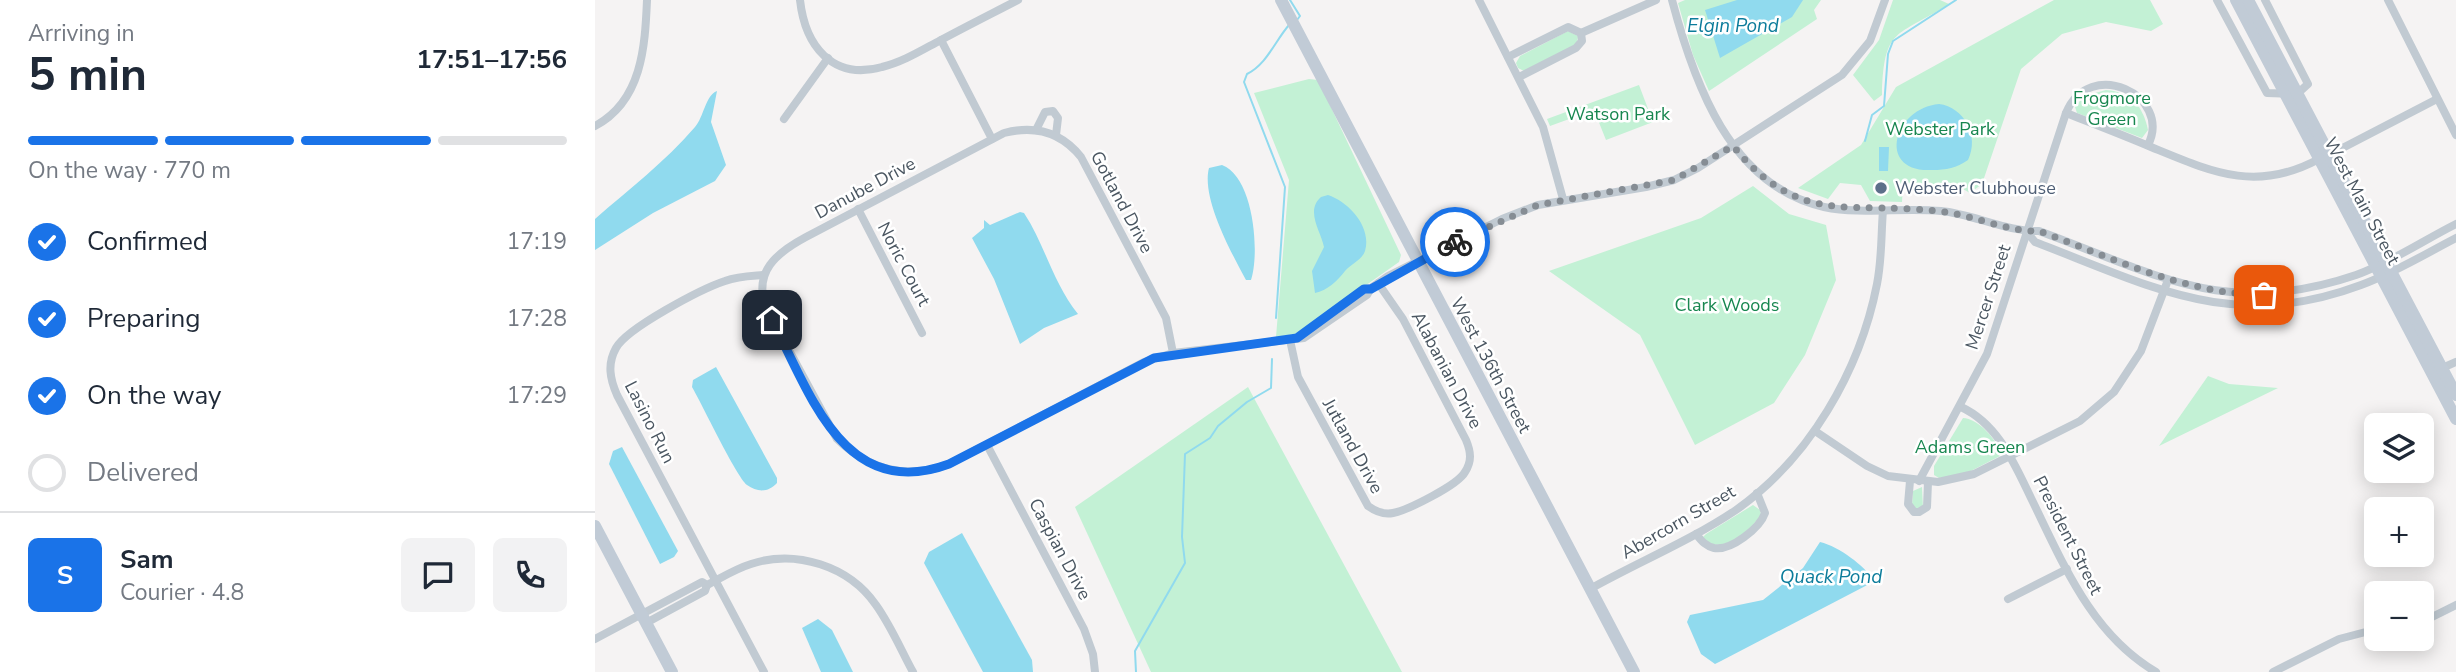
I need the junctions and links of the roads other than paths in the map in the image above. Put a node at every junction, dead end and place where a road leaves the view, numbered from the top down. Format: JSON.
{"nodes":[{"id":1,"x":647,"y":0,"type":"edge"},
{"id":2,"x":800,"y":0,"type":"edge"},
{"id":3,"x":1019,"y":0,"type":"edge"},
{"id":4,"x":1281,"y":0,"type":"edge"},
{"id":5,"x":1479,"y":0,"type":"edge"},
{"id":6,"x":1656,"y":0,"type":"edge"},
{"id":7,"x":1672,"y":0,"type":"edge"},
{"id":8,"x":1885,"y":0,"type":"edge"},
{"id":9,"x":2217,"y":0,"type":"edge"},
{"id":10,"x":2236,"y":0,"type":"edge"},
{"id":11,"x":2248,"y":0,"type":"edge"},
{"id":12,"x":2265,"y":0,"type":"edge"},
{"id":13,"x":2388,"y":0,"type":"edge"},
{"id":14,"x":1581,"y":33,"type":"junction"},
{"id":15,"x":941,"y":40,"type":"junction"},
{"id":16,"x":1508,"y":57,"type":"junction"},
{"id":17,"x":828,"y":58,"type":"junction"},
{"id":18,"x":1518,"y":77,"type":"junction"},
{"id":19,"x":2291,"y":94,"type":"junction"},
{"id":20,"x":2437,"y":99,"type":"junction"},
{"id":21,"x":2066,"y":113,"type":"junction"},
{"id":22,"x":784,"y":119,"type":"dead end"},
{"id":23,"x":595,"y":126,"type":"edge"},
{"id":24,"x":1036,"y":130,"type":"junction"},
{"id":25,"x":1056,"y":135,"type":"junction"},
{"id":26,"x":2456,"y":135,"type":"edge"},
{"id":27,"x":992,"y":139,"type":"junction"},
{"id":28,"x":2148,"y":145,"type":"junction"},
{"id":29,"x":1733,"y":146,"type":"junction"},
{"id":30,"x":2324,"y":157,"type":"junction"},
{"id":31,"x":1563,"y":199,"type":"junction"},
{"id":32,"x":858,"y":209,"type":"junction"},
{"id":33,"x":1883,"y":209,"type":"junction"},
{"id":34,"x":2456,"y":224,"type":"edge"},
{"id":35,"x":2026,"y":231,"type":"junction"},
{"id":36,"x":2456,"y":238,"type":"edge"},
{"id":37,"x":1417,"y":262,"type":"junction"},
{"id":38,"x":2383,"y":268,"type":"junction"},
{"id":39,"x":763,"y":275,"type":"junction"},
{"id":40,"x":2168,"y":280,"type":"junction"},
{"id":41,"x":1374,"y":286,"type":"junction"},
{"id":42,"x":2164,"y":291,"type":"junction"},
{"id":43,"x":922,"y":333,"type":"dead end"},
{"id":44,"x":1293,"y":339,"type":"junction"},
{"id":45,"x":1173,"y":353,"type":"junction"},
{"id":46,"x":2456,"y":362,"type":"edge"},
{"id":47,"x":2437,"y":371,"type":"junction"},
{"id":48,"x":2456,"y":396,"type":"edge"},
{"id":49,"x":1961,"y":407,"type":"junction"},
{"id":50,"x":2456,"y":419,"type":"edge"},
{"id":51,"x":1815,"y":431,"type":"junction"},
{"id":52,"x":987,"y":445,"type":"junction"},
{"id":53,"x":2011,"y":457,"type":"junction"},
{"id":54,"x":1919,"y":481,"type":"junction"},
{"id":55,"x":1757,"y":493,"type":"junction"},
{"id":56,"x":1427,"y":497,"type":"joint"},
{"id":57,"x":595,"y":526,"type":"edge"},
{"id":58,"x":1696,"y":534,"type":"junction"},
{"id":59,"x":2067,"y":569,"type":"junction"},
{"id":60,"x":711,"y":583,"type":"junction"},
{"id":61,"x":1590,"y":589,"type":"junction"},
{"id":62,"x":2008,"y":599,"type":"dead end"},
{"id":63,"x":2456,"y":605,"type":"edge"},
{"id":64,"x":2434,"y":616,"type":"edge"},
{"id":65,"x":644,"y":618,"type":"junction"},
{"id":66,"x":2364,"y":632,"type":"edge"},
{"id":67,"x":595,"y":639,"type":"edge"},
{"id":68,"x":672,"y":672,"type":"edge"},
{"id":69,"x":764,"y":672,"type":"edge"},
{"id":70,"x":913,"y":672,"type":"edge"},
{"id":71,"x":1095,"y":672,"type":"edge"},
{"id":72,"x":1634,"y":672,"type":"edge"},
{"id":73,"x":2157,"y":672,"type":"edge"},
{"id":74,"x":2273,"y":672,"type":"edge"}],
"edges":[{"from":1,"to":23,"type":"street"},
{"from":2,"to":17,"type":"street"},
{"from":3,"to":15,"type":"street"},
{"from":4,"to":37,"type":"street","name":"West 136th Street"},
{"from":5,"to":16,"type":"street"},
{"from":6,"to":14,"type":"street"},
{"from":7,"to":29,"type":"street"},
{"from":8,"to":29,"type":"street"},
{"from":9,"to":19,"type":"street"},
{"from":10,"to":19,"type":"street","name":"West Main Street"},
{"from":11,"to":19,"type":"street","name":"West Main Street"},
{"from":12,"to":19,"type":"street"},
{"from":13,"to":20,"type":"street"},
{"from":14,"to":16,"type":"street"},
{"from":14,"to":18,"type":"street"},
{"from":15,"to":17,"type":"street"},
{"from":15,"to":27,"type":"street"},
{"from":16,"to":18,"type":"street"},
{"from":17,"to":22,"type":"street"},
{"from":18,"to":31,"type":"street"},
{"from":19,"to":30,"type":"street","name":"West Main Street"},
{"from":20,"to":26,"type":"street"},
{"from":20,"to":30,"type":"street"},
{"from":21,"to":28,"type":"street"},
{"from":21,"to":28,"type":"street"},
{"from":21,"to":35,"type":"street","name":"Mercer Street"},
{"from":24,"to":25,"type":"street","name":"Gotland Drive"},
{"from":24,"to":25,"type":"street"},
{"from":24,"to":27,"type":"street","name":"Gotland Drive"},
{"from":25,"to":45,"type":"street","name":"Gotland Drive"},
{"from":27,"to":32,"type":"street","name":"Danube Drive"},
{"from":28,"to":30,"type":"street"},
{"from":29,"to":31,"type":"street"},
{"from":29,"to":33,"type":"street"},
{"from":30,"to":38,"type":"street","name":"West Main Street"},
{"from":31,"to":37,"type":"street"},
{"from":32,"to":39,"type":"street","name":"Danube Drive"},
{"from":32,"to":43,"type":"street","name":"Noric Court"},
{"from":33,"to":35,"type":"street"},
{"from":33,"to":51,"type":"street","name":"Abercorn Street"},
{"from":34,"to":38,"type":"street"},
{"from":35,"to":40,"type":"street"},
{"from":35,"to":42,"type":"street"},
{"from":35,"to":49,"type":"street","name":"Mercer Street"},
{"from":36,"to":38,"type":"street"},
{"from":37,"to":41,"type":"street"},
{"from":37,"to":61,"type":"street","name":"West 136th Street"},
{"from":38,"to":40,"type":"street"},
{"from":38,"to":42,"type":"street"},
{"from":38,"to":47,"type":"street","name":"West Main Street"},
{"from":39,"to":52,"type":"street"},
{"from":39,"to":60,"type":"street","name":"Lasino Run"},
{"from":40,"to":42,"type":"street"},
{"from":41,"to":44,"type":"street"},
{"from":41,"to":56,"type":"street","name":"Alabanian Drive"},
{"from":42,"to":53,"type":"street"},
{"from":44,"to":45,"type":"street"},
{"from":44,"to":56,"type":"street","name":"Jutland Drive"},
{"from":45,"to":52,"type":"street"},
{"from":46,"to":47,"type":"street"},
{"from":47,"to":48,"type":"street","name":"West Main Street"},
{"from":47,"to":50,"type":"street","name":"West Main Street"},
{"from":49,"to":53,"type":"street","name":"President Street"},
{"from":49,"to":54,"type":"street","name":"Mercer Street"},
{"from":51,"to":54,"type":"street"},
{"from":51,"to":55,"type":"street","name":"Abercorn Street"},
{"from":52,"to":71,"type":"street","name":"Caspian Drive"},
{"from":53,"to":54,"type":"street"},
{"from":53,"to":59,"type":"street","name":"President Street"},
{"from":55,"to":58,"type":"street","name":"Abercorn Street"},
{"from":55,"to":58,"type":"street"},
{"from":57,"to":65,"type":"street"},
{"from":58,"to":61,"type":"street","name":"Abercorn Street"},
{"from":59,"to":62,"type":"street"},
{"from":59,"to":73,"type":"street","name":"President Street"},
{"from":60,"to":65,"type":"street"},
{"from":60,"to":69,"type":"street","name":"Lasino Run"},
{"from":60,"to":70,"type":"street"},
{"from":61,"to":72,"type":"street","name":"West 136th Street"},
{"from":63,"to":64,"type":"street"},
{"from":65,"to":67,"type":"street"},
{"from":65,"to":68,"type":"street"},
{"from":66,"to":74,"type":"street"}]}
